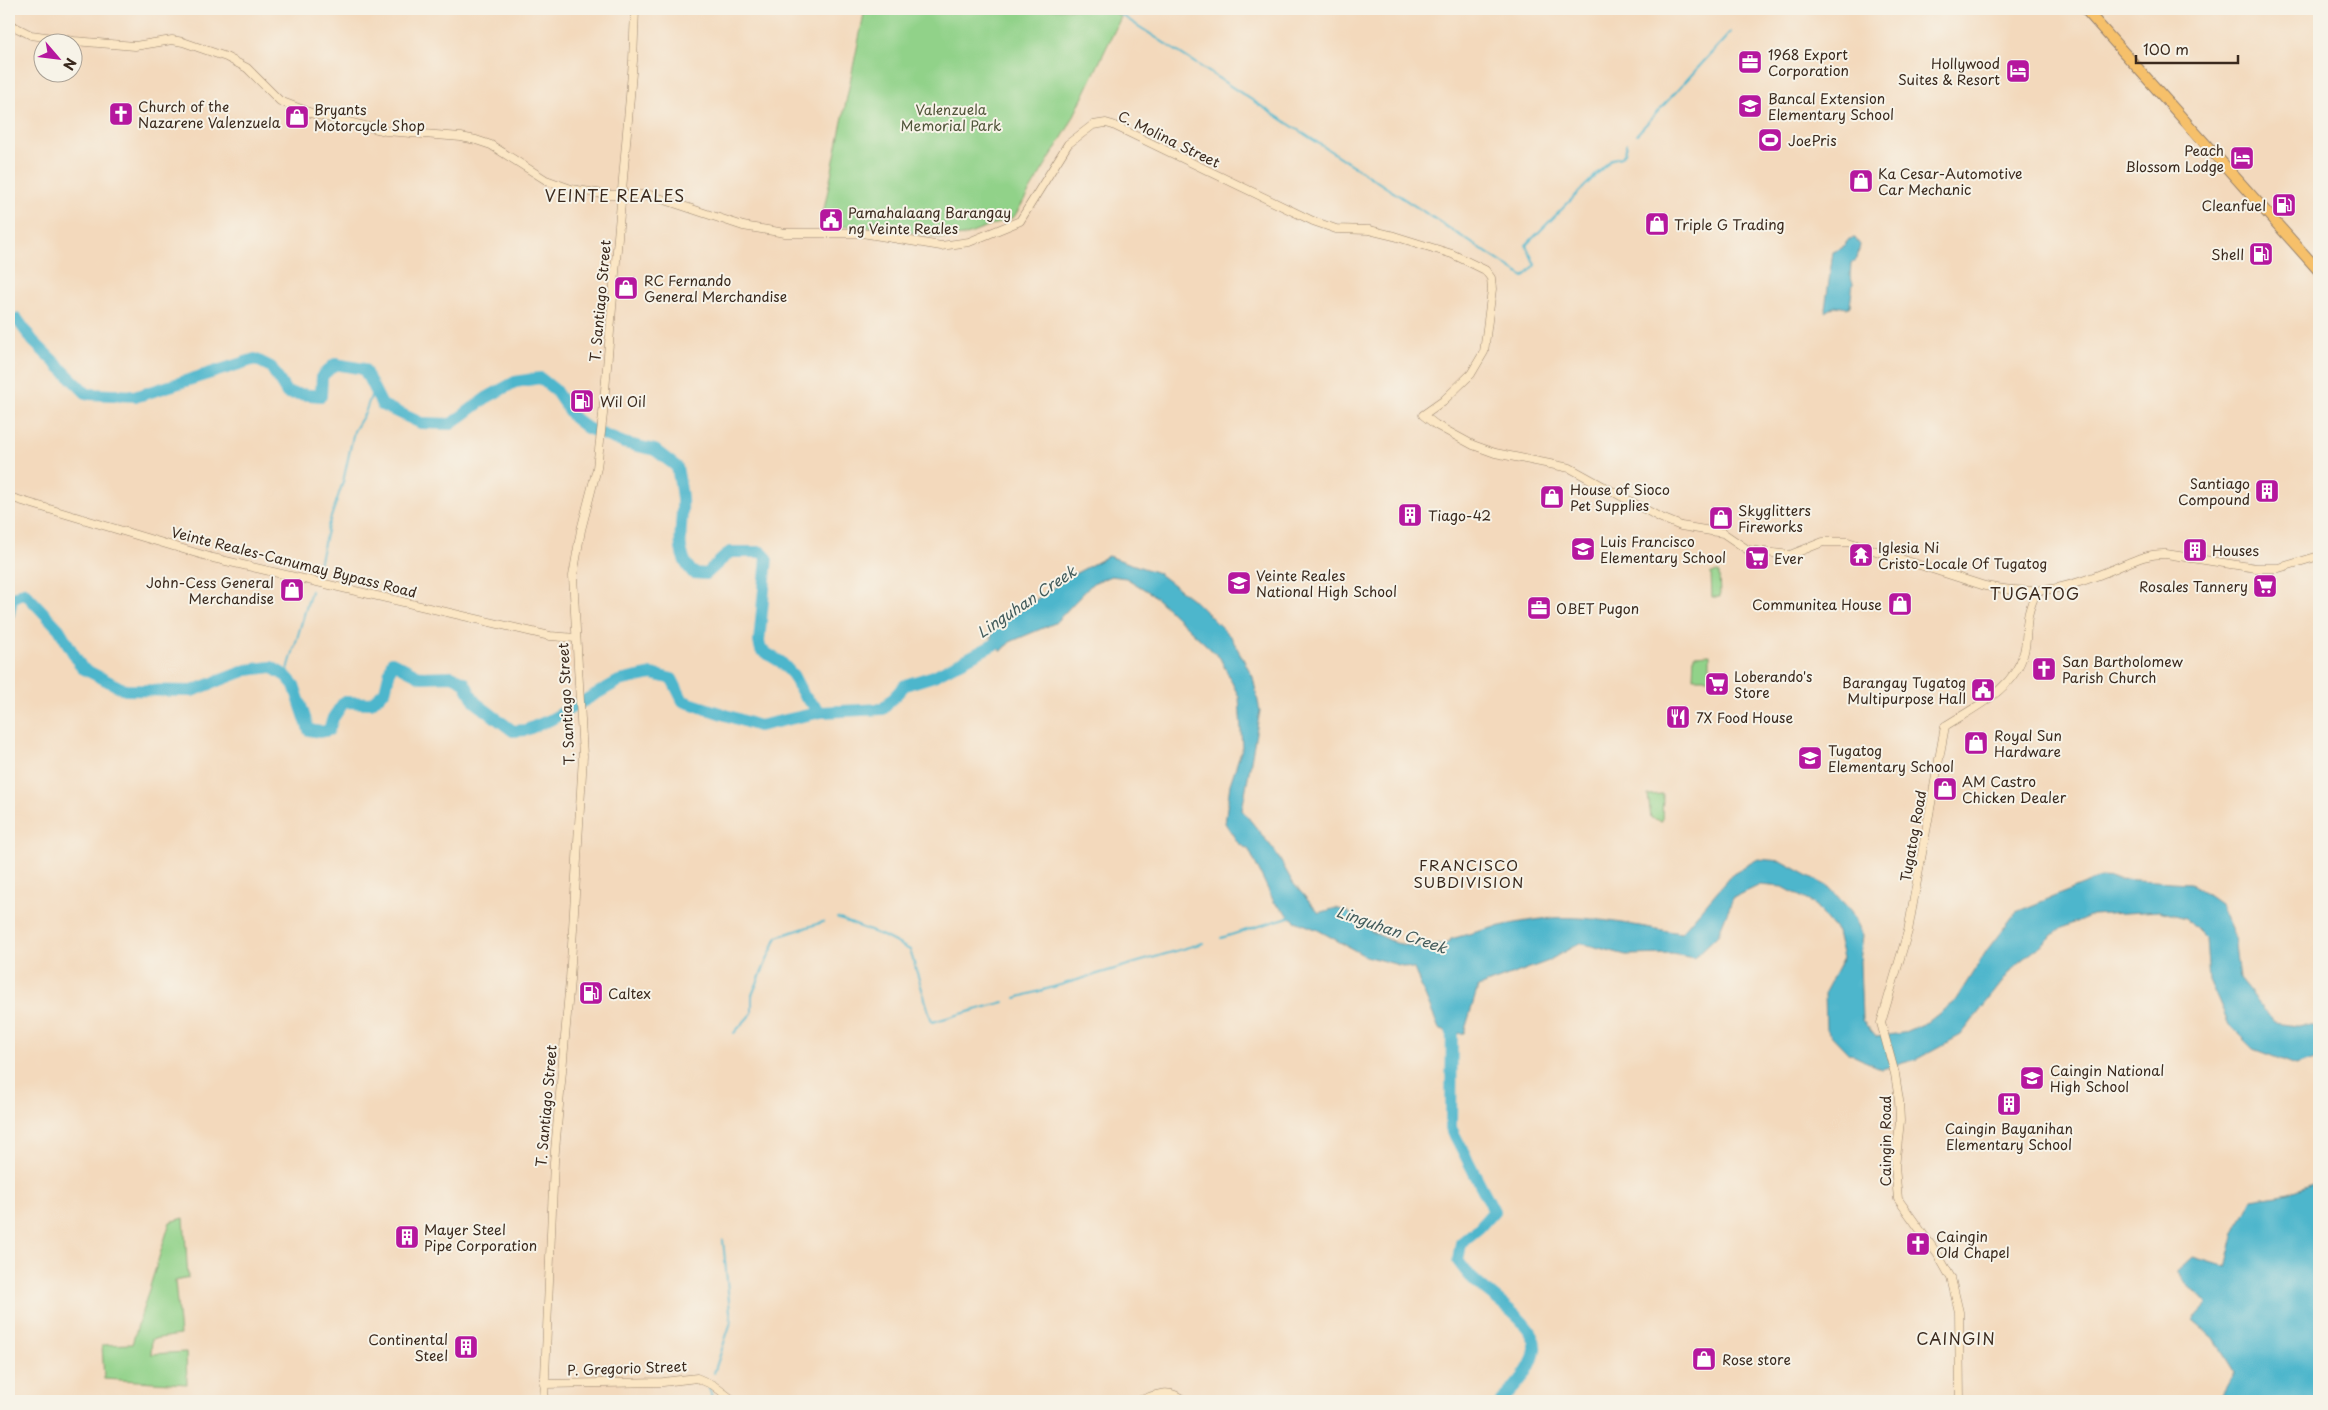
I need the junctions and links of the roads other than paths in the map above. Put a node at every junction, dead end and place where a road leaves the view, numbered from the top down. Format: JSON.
{"nodes":[{"id":1,"x":635,"y":9,"type":"edge"},
{"id":2,"x":2085,"y":9,"type":"edge"},
{"id":3,"x":9,"y":24,"type":"edge"},
{"id":4,"x":622,"y":195,"type":"junction"},
{"id":5,"x":2319,"y":271,"type":"edge"},
{"id":6,"x":9,"y":497,"type":"edge"},
{"id":7,"x":2319,"y":556,"type":"edge"},
{"id":8,"x":2036,"y":592,"type":"junction"},
{"id":9,"x":576,"y":638,"type":"junction"},
{"id":10,"x":1882,"y":1029,"type":"joint"},
{"id":11,"x":544,"y":1384,"type":"junction"},
{"id":12,"x":544,"y":1401,"type":"edge"},
{"id":13,"x":734,"y":1401,"type":"edge"},
{"id":14,"x":1138,"y":1401,"type":"edge"},
{"id":15,"x":1184,"y":1401,"type":"edge"},
{"id":16,"x":1960,"y":1401,"type":"edge"}],
"edges":[{"from":1,"to":4,"type":"street","name":"T. Santiago Street"},
{"from":2,"to":5,"type":"highway"},
{"from":3,"to":4,"type":"street","name":"C. Molina Street"},
{"from":4,"to":8,"type":"street","name":"C. Molina Street"},
{"from":4,"to":9,"type":"street","name":"T. Santiago Street"},
{"from":6,"to":9,"type":"street","name":"Veinte Reales-Canumay Bypass Road"},
{"from":7,"to":8,"type":"street"},
{"from":8,"to":10,"type":"street","name":"Tugatog Road"},
{"from":9,"to":11,"type":"street","name":"T. Santiago Street"},
{"from":10,"to":16,"type":"street","name":"Caingin Road"},
{"from":11,"to":12,"type":"street","name":"T. Santiago Street"},
{"from":11,"to":13,"type":"street","name":"P. Gregorio Street"},
{"from":14,"to":15,"type":"street"}]}
